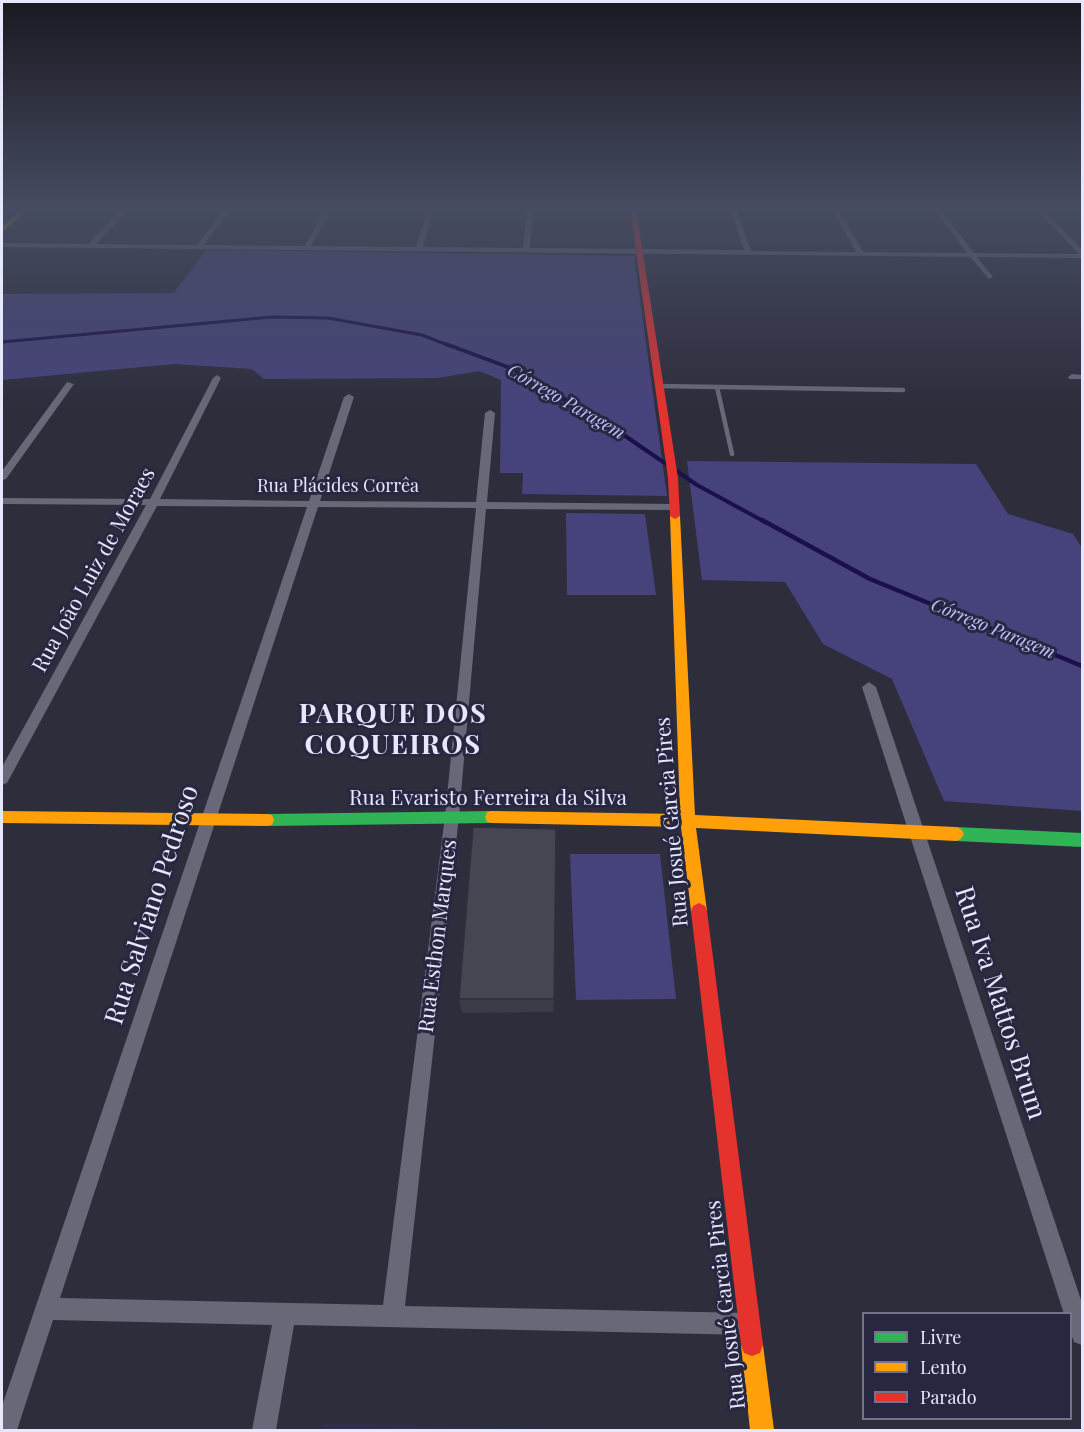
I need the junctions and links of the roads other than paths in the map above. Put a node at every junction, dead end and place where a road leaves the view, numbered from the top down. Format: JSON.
{"nodes":[{"id":1,"x":642,"y":276,"type":"edge"},
{"id":2,"x":1072,"y":377,"type":"dead end"},
{"id":3,"x":1083,"y":377,"type":"edge"},
{"id":4,"x":217,"y":378,"type":"dead end"},
{"id":5,"x":70,"y":384,"type":"dead end"},
{"id":6,"x":659,"y":386,"type":"junction"},
{"id":7,"x":717,"y":387,"type":"junction"},
{"id":8,"x":903,"y":390,"type":"dead end"},
{"id":9,"x":349,"y":397,"type":"dead end"},
{"id":10,"x":490,"y":413,"type":"dead end"},
{"id":11,"x":732,"y":454,"type":"dead end"},
{"id":12,"x":2,"y":477,"type":"edge"},
{"id":13,"x":2,"y":501,"type":"edge"},
{"id":14,"x":313,"y":502,"type":"junction"},
{"id":15,"x":153,"y":503,"type":"junction"},
{"id":16,"x":483,"y":503,"type":"junction"},
{"id":17,"x":675,"y":507,"type":"junction"},
{"id":18,"x":869,"y":687,"type":"dead end"},
{"id":19,"x":2,"y":779,"type":"edge"},
{"id":20,"x":453,"y":816,"type":"junction"},
{"id":21,"x":2,"y":817,"type":"edge"},
{"id":22,"x":206,"y":821,"type":"junction"},
{"id":23,"x":688,"y":821,"type":"junction"},
{"id":24,"x":917,"y":832,"type":"junction"},
{"id":25,"x":1083,"y":840,"type":"edge"},
{"id":26,"x":46,"y":1309,"type":"junction"},
{"id":27,"x":285,"y":1314,"type":"junction"},
{"id":28,"x":393,"y":1315,"type":"junction"},
{"id":29,"x":749,"y":1324,"type":"junction"},
{"id":30,"x":1083,"y":1334,"type":"edge"},
{"id":31,"x":5,"y":1431,"type":"edge"},
{"id":32,"x":264,"y":1431,"type":"edge"},
{"id":33,"x":762,"y":1431,"type":"edge"}],
"edges":[{"from":1,"to":6,"type":"street","name":"Rua Josué Garcia Pires"},
{"from":2,"to":3,"type":"street"},
{"from":4,"to":15,"type":"street","name":"Rua João Luiz de Moraes"},
{"from":5,"to":12,"type":"street"},
{"from":6,"to":7,"type":"lane"},
{"from":6,"to":17,"type":"street","name":"Rua Josué Garcia Pires"},
{"from":7,"to":8,"type":"lane"},
{"from":7,"to":11,"type":"lane"},
{"from":9,"to":14,"type":"street","name":"Rua Salviano Pedroso"},
{"from":10,"to":16,"type":"street","name":"Rua Esthon Marques"},
{"from":13,"to":15,"type":"street","name":"Rua Plácides Corrêa"},
{"from":14,"to":15,"type":"street","name":"Rua Plácides Corrêa"},
{"from":14,"to":16,"type":"street","name":"Rua Plácides Corrêa"},
{"from":14,"to":22,"type":"street","name":"Rua Salviano Pedroso"},
{"from":15,"to":19,"type":"street","name":"Rua João Luiz de Moraes"},
{"from":16,"to":17,"type":"street","name":"Rua Plácides Corrêa"},
{"from":16,"to":20,"type":"street","name":"Rua Esthon Marques"},
{"from":17,"to":23,"type":"street","name":"Rua Josué Garcia Pires"},
{"from":18,"to":24,"type":"street","name":"Rua Iva Mattos Brum"},
{"from":20,"to":22,"type":"street","name":"Rua Evaristo Ferreira da Silva"},
{"from":20,"to":23,"type":"street","name":"Rua Evaristo Ferreira da Silva"},
{"from":20,"to":28,"type":"street","name":"Rua Esthon Marques"},
{"from":21,"to":22,"type":"street","name":"Rua Evaristo Ferreira da Silva"},
{"from":22,"to":26,"type":"street","name":"Rua Salviano Pedroso"},
{"from":23,"to":24,"type":"street","name":"Rua Evaristo Ferreira da Silva"},
{"from":23,"to":29,"type":"street","name":"Rua Josué Garcia Pires"},
{"from":24,"to":25,"type":"street","name":"Rua Evaristo Ferreira da Silva"},
{"from":24,"to":30,"type":"street","name":"Rua Iva Mattos Brum"},
{"from":26,"to":27,"type":"street"},
{"from":26,"to":31,"type":"street","name":"Rua Salviano Pedroso"},
{"from":27,"to":28,"type":"street"},
{"from":27,"to":32,"type":"street"},
{"from":28,"to":29,"type":"street"},
{"from":29,"to":33,"type":"street","name":"Rua Josué Garcia Pires"}]}
